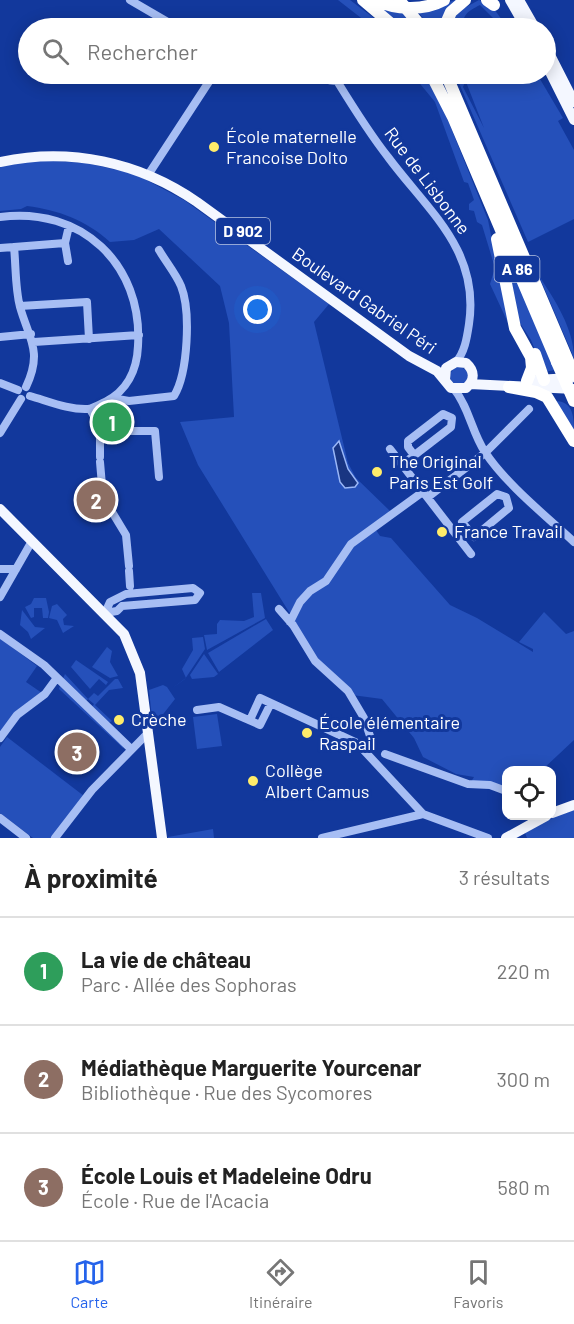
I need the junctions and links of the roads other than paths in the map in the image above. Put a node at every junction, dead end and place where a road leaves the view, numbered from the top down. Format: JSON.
{"nodes":[{"id":1,"x":130,"y":0,"type":"edge"},
{"id":2,"x":363,"y":0,"type":"edge"},
{"id":3,"x":375,"y":0,"type":"edge"},
{"id":4,"x":399,"y":0,"type":"edge"},
{"id":5,"x":444,"y":0,"type":"edge"},
{"id":6,"x":510,"y":0,"type":"edge"},
{"id":7,"x":519,"y":0,"type":"edge"},
{"id":8,"x":465,"y":1,"type":"edge"},
{"id":9,"x":161,"y":18,"type":"edge"},
{"id":10,"x":384,"y":18,"type":"edge"},
{"id":11,"x":414,"y":18,"type":"edge"},
{"id":12,"x":449,"y":18,"type":"edge"},
{"id":13,"x":520,"y":18,"type":"edge"},
{"id":14,"x":529,"y":18,"type":"edge"},
{"id":15,"x":556,"y":66,"type":"edge"},
{"id":16,"x":207,"y":84,"type":"edge"},
{"id":17,"x":340,"y":84,"type":"edge"},
{"id":18,"x":435,"y":84,"type":"edge"},
{"id":19,"x":450,"y":84,"type":"edge"},
{"id":20,"x":455,"y":84,"type":"edge"},
{"id":21,"x":556,"y":84,"type":"edge"},
{"id":22,"x":573,"y":98,"type":"edge"},
{"id":23,"x":458,"y":101,"type":"junction"},
{"id":24,"x":574,"y":120,"type":"edge"},
{"id":25,"x":0,"y":156,"type":"edge"},
{"id":26,"x":0,"y":162,"type":"edge"},
{"id":27,"x":150,"y":172,"type":"junction"},
{"id":28,"x":476,"y":175,"type":"junction"},
{"id":29,"x":0,"y":217,"type":"edge"},
{"id":30,"x":69,"y":226,"type":"junction"},
{"id":31,"x":65,"y":243,"type":"junction"},
{"id":32,"x":14,"y":246,"type":"junction"},
{"id":33,"x":0,"y":248,"type":"edge"},
{"id":34,"x":159,"y":250,"type":"dead end"},
{"id":35,"x":68,"y":261,"type":"dead end"},
{"id":36,"x":20,"y":306,"type":"junction"},
{"id":37,"x":513,"y":320,"type":"junction"},
{"id":38,"x":139,"y":335,"type":"junction"},
{"id":39,"x":0,"y":337,"type":"edge"},
{"id":40,"x":33,"y":338,"type":"junction"},
{"id":41,"x":89,"y":339,"type":"junction"},
{"id":42,"x":466,"y":344,"type":"junction"},
{"id":43,"x":562,"y":361,"type":"junction"},
{"id":44,"x":452,"y":363,"type":"junction"},
{"id":45,"x":571,"y":377,"type":"edge"},
{"id":46,"x":470,"y":379,"type":"junction"},
{"id":47,"x":445,"y":380,"type":"junction"},
{"id":48,"x":544,"y":380,"type":"junction"},
{"id":49,"x":527,"y":381,"type":"junction"},
{"id":50,"x":0,"y":383,"type":"edge"},
{"id":51,"x":509,"y":387,"type":"junction"},
{"id":52,"x":555,"y":388,"type":"junction"},
{"id":53,"x":454,"y":389,"type":"junction"},
{"id":54,"x":574,"y":389,"type":"edge"},
{"id":55,"x":24,"y":393,"type":"junction"},
{"id":56,"x":112,"y":398,"type":"junction"},
{"id":57,"x":550,"y":401,"type":"junction"},
{"id":58,"x":574,"y":401,"type":"edge"},
{"id":59,"x":464,"y":406,"type":"junction"},
{"id":60,"x":90,"y":409,"type":"junction"},
{"id":61,"x":529,"y":409,"type":"dead end"},
{"id":62,"x":100,"y":427,"type":"junction"},
{"id":63,"x":0,"y":434,"type":"edge"},
{"id":64,"x":574,"y":441,"type":"edge"},
{"id":65,"x":390,"y":449,"type":"dead end"},
{"id":66,"x":487,"y":451,"type":"junction"},
{"id":67,"x":414,"y":455,"type":"junction"},
{"id":68,"x":403,"y":464,"type":"junction"},
{"id":69,"x":159,"y":477,"type":"dead end"},
{"id":70,"x":426,"y":494,"type":"junction"},
{"id":71,"x":0,"y":509,"type":"edge"},
{"id":72,"x":462,"y":522,"type":"junction"},
{"id":73,"x":452,"y":529,"type":"junction"},
{"id":74,"x":574,"y":540,"type":"edge"},
{"id":75,"x":32,"y":541,"type":"junction"},
{"id":76,"x":471,"y":554,"type":"dead end"},
{"id":77,"x":0,"y":569,"type":"edge"},
{"id":78,"x":16,"y":569,"type":"junction"},
{"id":79,"x":130,"y":586,"type":"dead end"},
{"id":80,"x":0,"y":597,"type":"edge"},
{"id":81,"x":279,"y":609,"type":"dead end"},
{"id":82,"x":105,"y":613,"type":"junction"},
{"id":83,"x":290,"y":622,"type":"junction"},
{"id":84,"x":0,"y":634,"type":"edge"},
{"id":85,"x":56,"y":678,"type":"junction"},
{"id":86,"x":271,"y":703,"type":"junction"},
{"id":87,"x":197,"y":710,"type":"dead end"},
{"id":88,"x":250,"y":720,"type":"junction"},
{"id":89,"x":148,"y":733,"type":"junction"},
{"id":90,"x":0,"y":738,"type":"edge"},
{"id":91,"x":132,"y":748,"type":"junction"},
{"id":92,"x":366,"y":752,"type":"junction"},
{"id":93,"x":385,"y":754,"type":"dead end"},
{"id":94,"x":502,"y":789,"type":"edge"},
{"id":95,"x":574,"y":805,"type":"edge"},
{"id":96,"x":556,"y":812,"type":"edge"},
{"id":97,"x":423,"y":814,"type":"junction"},
{"id":98,"x":0,"y":818,"type":"edge"},
{"id":99,"x":539,"y":820,"type":"edge"},
{"id":100,"x":26,"y":838,"type":"edge"},
{"id":101,"x":55,"y":838,"type":"edge"},
{"id":102,"x":162,"y":838,"type":"edge"},
{"id":103,"x":322,"y":838,"type":"edge"},
{"id":104,"x":488,"y":838,"type":"edge"},
{"id":105,"x":508,"y":838,"type":"edge"}],
"edges":[{"from":1,"to":9,"type":"street"},
{"from":2,"to":10,"type":"highway"},
{"from":3,"to":5,"type":"highway"},
{"from":4,"to":11,"type":"highway","bridge":true},
{"from":6,"to":13,"type":"main road"},
{"from":7,"to":14,"type":"main road"},
{"from":8,"to":12,"type":"highway"},
{"from":15,"to":22,"type":"main road"},
{"from":16,"to":27,"type":"street"},
{"from":17,"to":42,"type":"street","name":"Rue de Lisbonne"},
{"from":18,"to":28,"type":"highway","number":"A 86"},
{"from":19,"to":23,"type":"highway","number":"A 86"},
{"from":20,"to":23,"type":"highway"},
{"from":21,"to":24,"type":"main road"},
{"from":23,"to":43,"type":"highway","number":"A 86"},
{"from":25,"to":27,"type":"main road","name":"Boulevard Gabriel Péri","number":"D 902"},
{"from":26,"to":47,"type":"main road","name":"Boulevard Gabriel Péri"},
{"from":27,"to":44,"type":"main road","name":"Boulevard Gabriel Péri","number":"D 902"},
{"from":28,"to":37,"type":"highway"},
{"from":28,"to":43,"type":"highway","number":"A 86"},
{"from":29,"to":30,"type":"street"},
{"from":30,"to":31,"type":"street"},
{"from":30,"to":38,"type":"street"},
{"from":31,"to":32,"type":"street"},
{"from":31,"to":35,"type":"street"},
{"from":32,"to":33,"type":"street"},
{"from":32,"to":36,"type":"street"},
{"from":34,"to":56,"type":"street"},
{"from":36,"to":40,"type":"street"},
{"from":36,"to":41,"type":"street"},
{"from":37,"to":48,"type":"highway"},
{"from":37,"to":49,"type":"highway"},
{"from":38,"to":41,"type":"street"},
{"from":38,"to":56,"type":"street"},
{"from":39,"to":40,"type":"street"},
{"from":40,"to":41,"type":"street"},
{"from":40,"to":55,"type":"street"},
{"from":42,"to":44,"type":"street","name":"Rue de Lisbonne"},
{"from":42,"to":46,"type":"street","name":"Rue de Lisbonne"},
{"from":43,"to":45,"type":"highway","number":"A 86"},
{"from":43,"to":58,"type":"highway","number":"A 86","bridge":true},
{"from":44,"to":46,"type":"main road"},
{"from":44,"to":47,"type":"main road"},
{"from":45,"to":48,"type":"main road"},
{"from":45,"to":52,"type":"main road"},
{"from":46,"to":49,"type":"main road"},
{"from":46,"to":51,"type":"main road"},
{"from":46,"to":53,"type":"main road"},
{"from":46,"to":59,"type":"street","name":"Rue de Lisbonne"},
{"from":47,"to":53,"type":"main road"},
{"from":48,"to":49,"type":"main road"},
{"from":48,"to":52,"type":"main road"},
{"from":50,"to":55,"type":"street"},
{"from":51,"to":52,"type":"main road"},
{"from":51,"to":57,"type":"highway"},
{"from":52,"to":54,"type":"main road"},
{"from":52,"to":57,"type":"highway"},
{"from":53,"to":59,"type":"street"},
{"from":55,"to":60,"type":"street"},
{"from":55,"to":63,"type":"street"},
{"from":56,"to":60,"type":"street"},
{"from":57,"to":64,"type":"highway"},
{"from":59,"to":66,"type":"street"},
{"from":60,"to":62,"type":"street"},
{"from":61,"to":66,"type":"street"},
{"from":62,"to":69,"type":"street"},
{"from":62,"to":79,"type":"street"},
{"from":65,"to":68,"type":"street"},
{"from":66,"to":70,"type":"street"},
{"from":66,"to":74,"type":"street"},
{"from":66,"to":74,"type":"street"},
{"from":67,"to":67,"type":"street"},
{"from":67,"to":68,"type":"street"},
{"from":68,"to":70,"type":"street"},
{"from":70,"to":73,"type":"street"},
{"from":70,"to":83,"type":"street"},
{"from":71,"to":75,"type":"main road"},
{"from":72,"to":72,"type":"street"},
{"from":72,"to":73,"type":"street"},
{"from":73,"to":76,"type":"street"},
{"from":75,"to":78,"type":"street"},
{"from":75,"to":82,"type":"main road"},
{"from":77,"to":78,"type":"street"},
{"from":78,"to":80,"type":"street"},
{"from":81,"to":83,"type":"street"},
{"from":82,"to":82,"type":"street"},
{"from":82,"to":89,"type":"main road"},
{"from":83,"to":92,"type":"street"},
{"from":84,"to":85,"type":"street"},
{"from":85,"to":90,"type":"street"},
{"from":85,"to":91,"type":"street"},
{"from":86,"to":88,"type":"street"},
{"from":86,"to":88,"type":"street"},
{"from":86,"to":92,"type":"street"},
{"from":87,"to":88,"type":"street"},
{"from":89,"to":91,"type":"street"},
{"from":89,"to":102,"type":"main road"},
{"from":91,"to":101,"type":"street"},
{"from":92,"to":97,"type":"street"},
{"from":93,"to":94,"type":"street"},
{"from":95,"to":96,"type":"main road"},
{"from":97,"to":103,"type":"street"},
{"from":97,"to":104,"type":"street"},
{"from":98,"to":100,"type":"street"},
{"from":99,"to":105,"type":"main road"}]}
